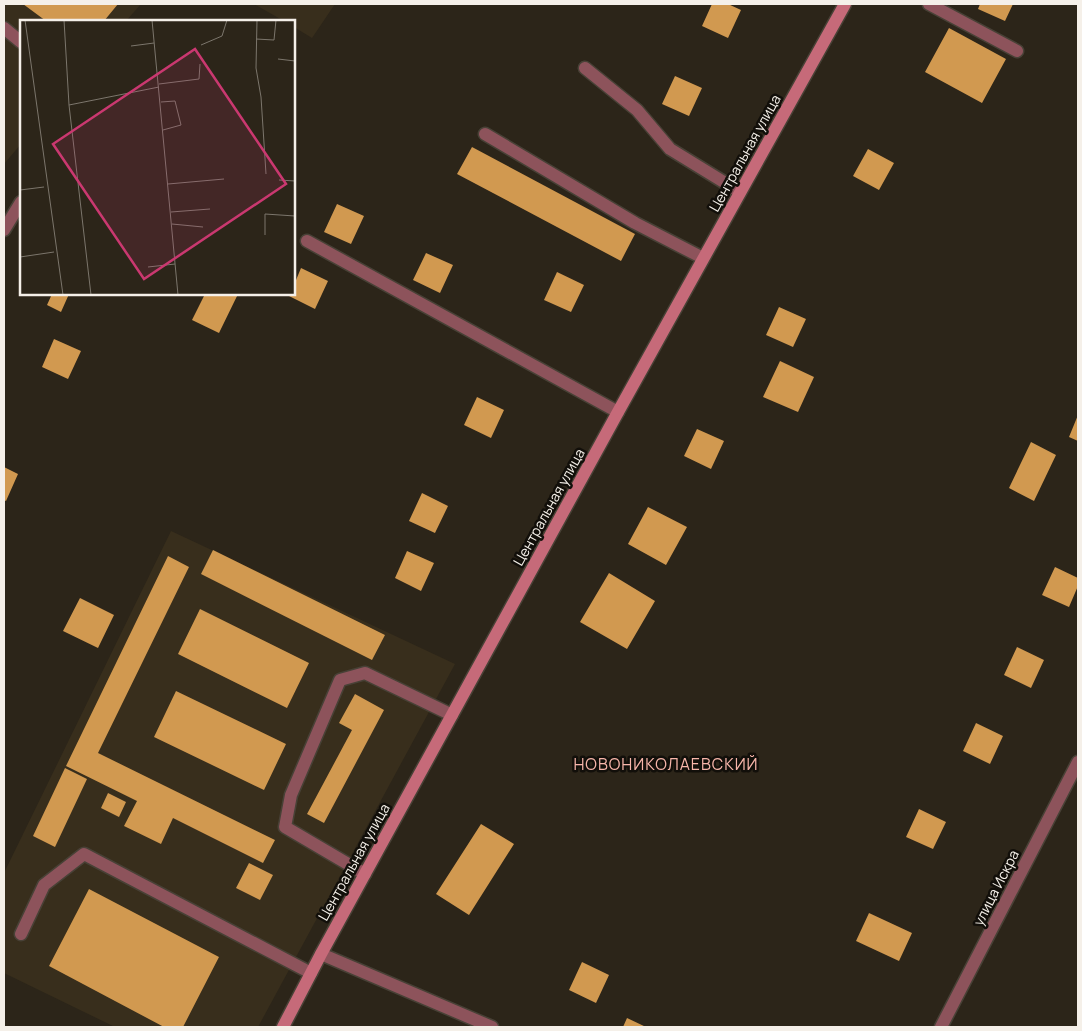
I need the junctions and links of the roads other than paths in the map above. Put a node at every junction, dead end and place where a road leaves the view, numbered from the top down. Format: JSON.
{"nodes":[{"id":1,"x":845,"y":4,"type":"edge"},
{"id":2,"x":928,"y":4,"type":"edge"},
{"id":3,"x":4,"y":28,"type":"edge"},
{"id":4,"x":20,"y":41,"type":"edge"},
{"id":5,"x":1016,"y":51,"type":"dead end"},
{"id":6,"x":585,"y":68,"type":"dead end"},
{"id":7,"x":485,"y":134,"type":"dead end"},
{"id":8,"x":740,"y":192,"type":"junction"},
{"id":9,"x":20,"y":204,"type":"edge"},
{"id":10,"x":4,"y":230,"type":"edge"},
{"id":11,"x":307,"y":241,"type":"dead end"},
{"id":12,"x":704,"y":258,"type":"junction"},
{"id":13,"x":618,"y":412,"type":"junction"},
{"id":14,"x":452,"y":715,"type":"junction"},
{"id":15,"x":1078,"y":762,"type":"edge"},
{"id":16,"x":365,"y":874,"type":"junction"},
{"id":17,"x":21,"y":934,"type":"dead end"},
{"id":18,"x":321,"y":954,"type":"junction"},
{"id":19,"x":311,"y":973,"type":"junction"},
{"id":20,"x":283,"y":1027,"type":"edge"},
{"id":21,"x":492,"y":1027,"type":"edge"},
{"id":22,"x":941,"y":1027,"type":"edge"}],
"edges":[{"from":1,"to":8,"type":"main road","name":"Центральная улица"},
{"from":2,"to":5,"type":"street"},
{"from":3,"to":4,"type":"street"},
{"from":6,"to":8,"type":"street"},
{"from":7,"to":12,"type":"street"},
{"from":8,"to":12,"type":"main road","name":"Центральная улица"},
{"from":9,"to":10,"type":"street"},
{"from":11,"to":13,"type":"street"},
{"from":12,"to":13,"type":"main road","name":"Центральная улица"},
{"from":13,"to":14,"type":"main road","name":"Центральная улица"},
{"from":14,"to":16,"type":"main road","name":"Центральная улица"},
{"from":14,"to":16,"type":"street"},
{"from":15,"to":22,"type":"street","name":"улица Искра"},
{"from":16,"to":18,"type":"main road","name":"Центральная улица"},
{"from":17,"to":19,"type":"street"},
{"from":18,"to":19,"type":"main road","name":"Центральная улица"},
{"from":18,"to":21,"type":"street"},
{"from":19,"to":20,"type":"main road","name":"Центральная улица"}]}
